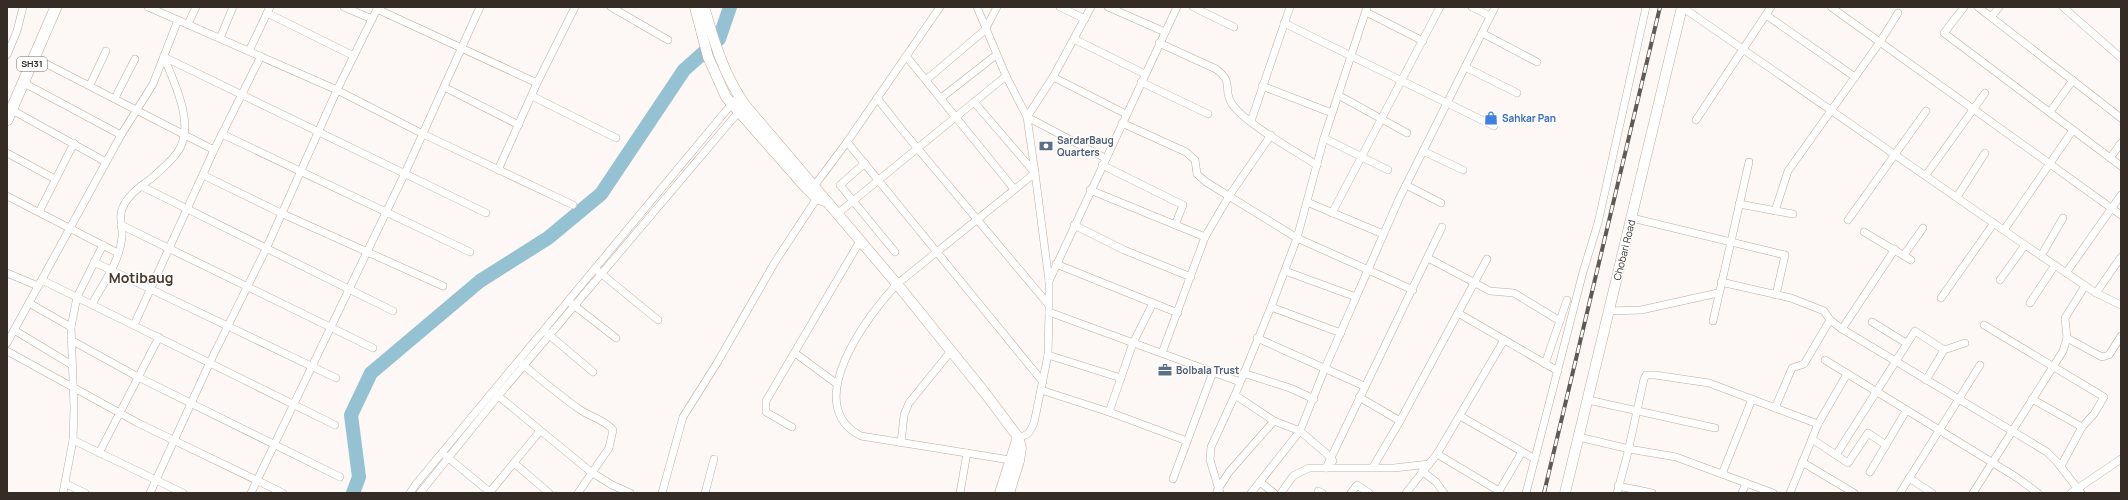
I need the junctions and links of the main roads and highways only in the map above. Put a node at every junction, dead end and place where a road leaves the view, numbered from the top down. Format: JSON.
{"nodes":[{"id":1,"x":50,"y":7,"type":"edge"},
{"id":2,"x":56,"y":7,"type":"edge"},
{"id":3,"x":8,"y":112,"type":"edge"}],
"edges":[{"from":1,"to":3,"type":"main road"},
{"from":2,"to":3,"type":"main road","number":"SH31"}]}
